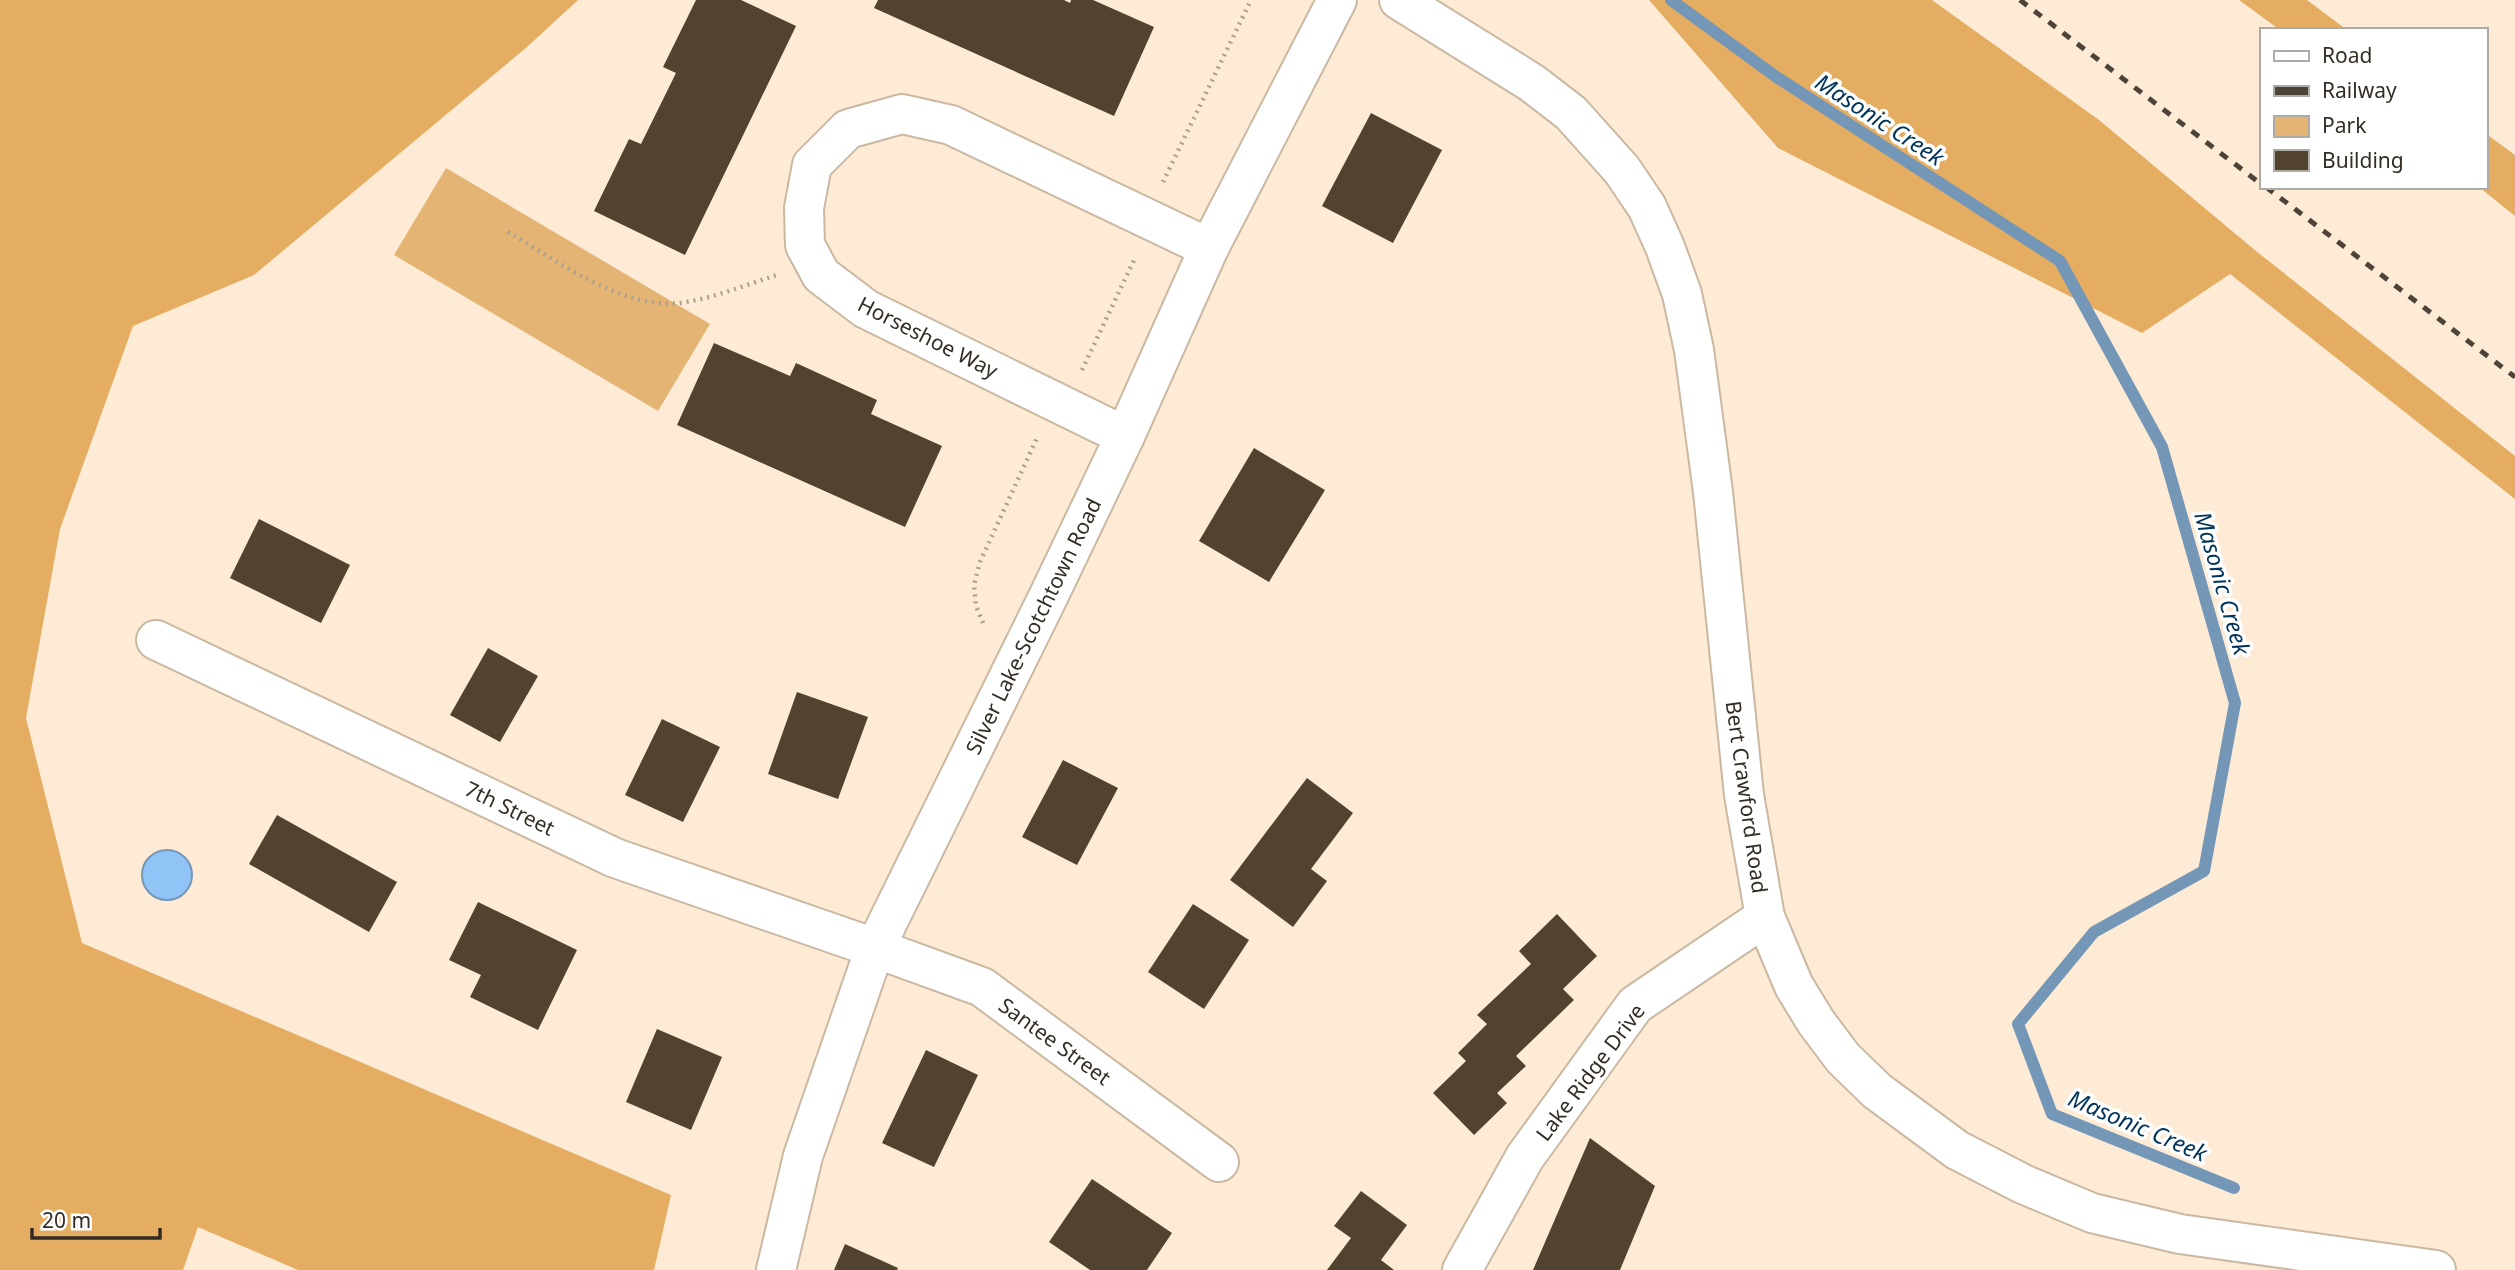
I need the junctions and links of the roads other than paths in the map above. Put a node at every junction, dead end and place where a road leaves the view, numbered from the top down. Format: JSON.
{"nodes":[{"id":1,"x":1337,"y":0,"type":"edge"},
{"id":2,"x":1399,"y":0,"type":"edge"},
{"id":3,"x":1209,"y":248,"type":"junction"},
{"id":4,"x":1125,"y":436,"type":"junction"},
{"id":5,"x":156,"y":640,"type":"dead end"},
{"id":6,"x":1765,"y":917,"type":"junction"},
{"id":7,"x":875,"y":948,"type":"junction"},
{"id":8,"x":1219,"y":1162,"type":"dead end"},
{"id":9,"x":776,"y":1270,"type":"edge"},
{"id":10,"x":1462,"y":1270,"type":"edge"},
{"id":11,"x":2436,"y":1270,"type":"edge"}],
"edges":[{"from":1,"to":3,"type":"street","name":"Silver Lake-Scotchtown Road"},
{"from":2,"to":6,"type":"street","name":"Bert Crawford Road"},
{"from":3,"to":4,"type":"street","name":"Silver Lake-Scotchtown Road"},
{"from":3,"to":4,"type":"street","name":"Horseshoe Way"},
{"from":4,"to":7,"type":"street","name":"Silver Lake-Scotchtown Road"},
{"from":5,"to":7,"type":"street","name":"7th Street"},
{"from":6,"to":10,"type":"street","name":"Lake Ridge Drive"},
{"from":6,"to":11,"type":"street","name":"Bert Crawford Road"},
{"from":7,"to":8,"type":"street","name":"Santee Street"},
{"from":7,"to":9,"type":"street","name":"Silver Lake-Scotchtown Road"}]}
